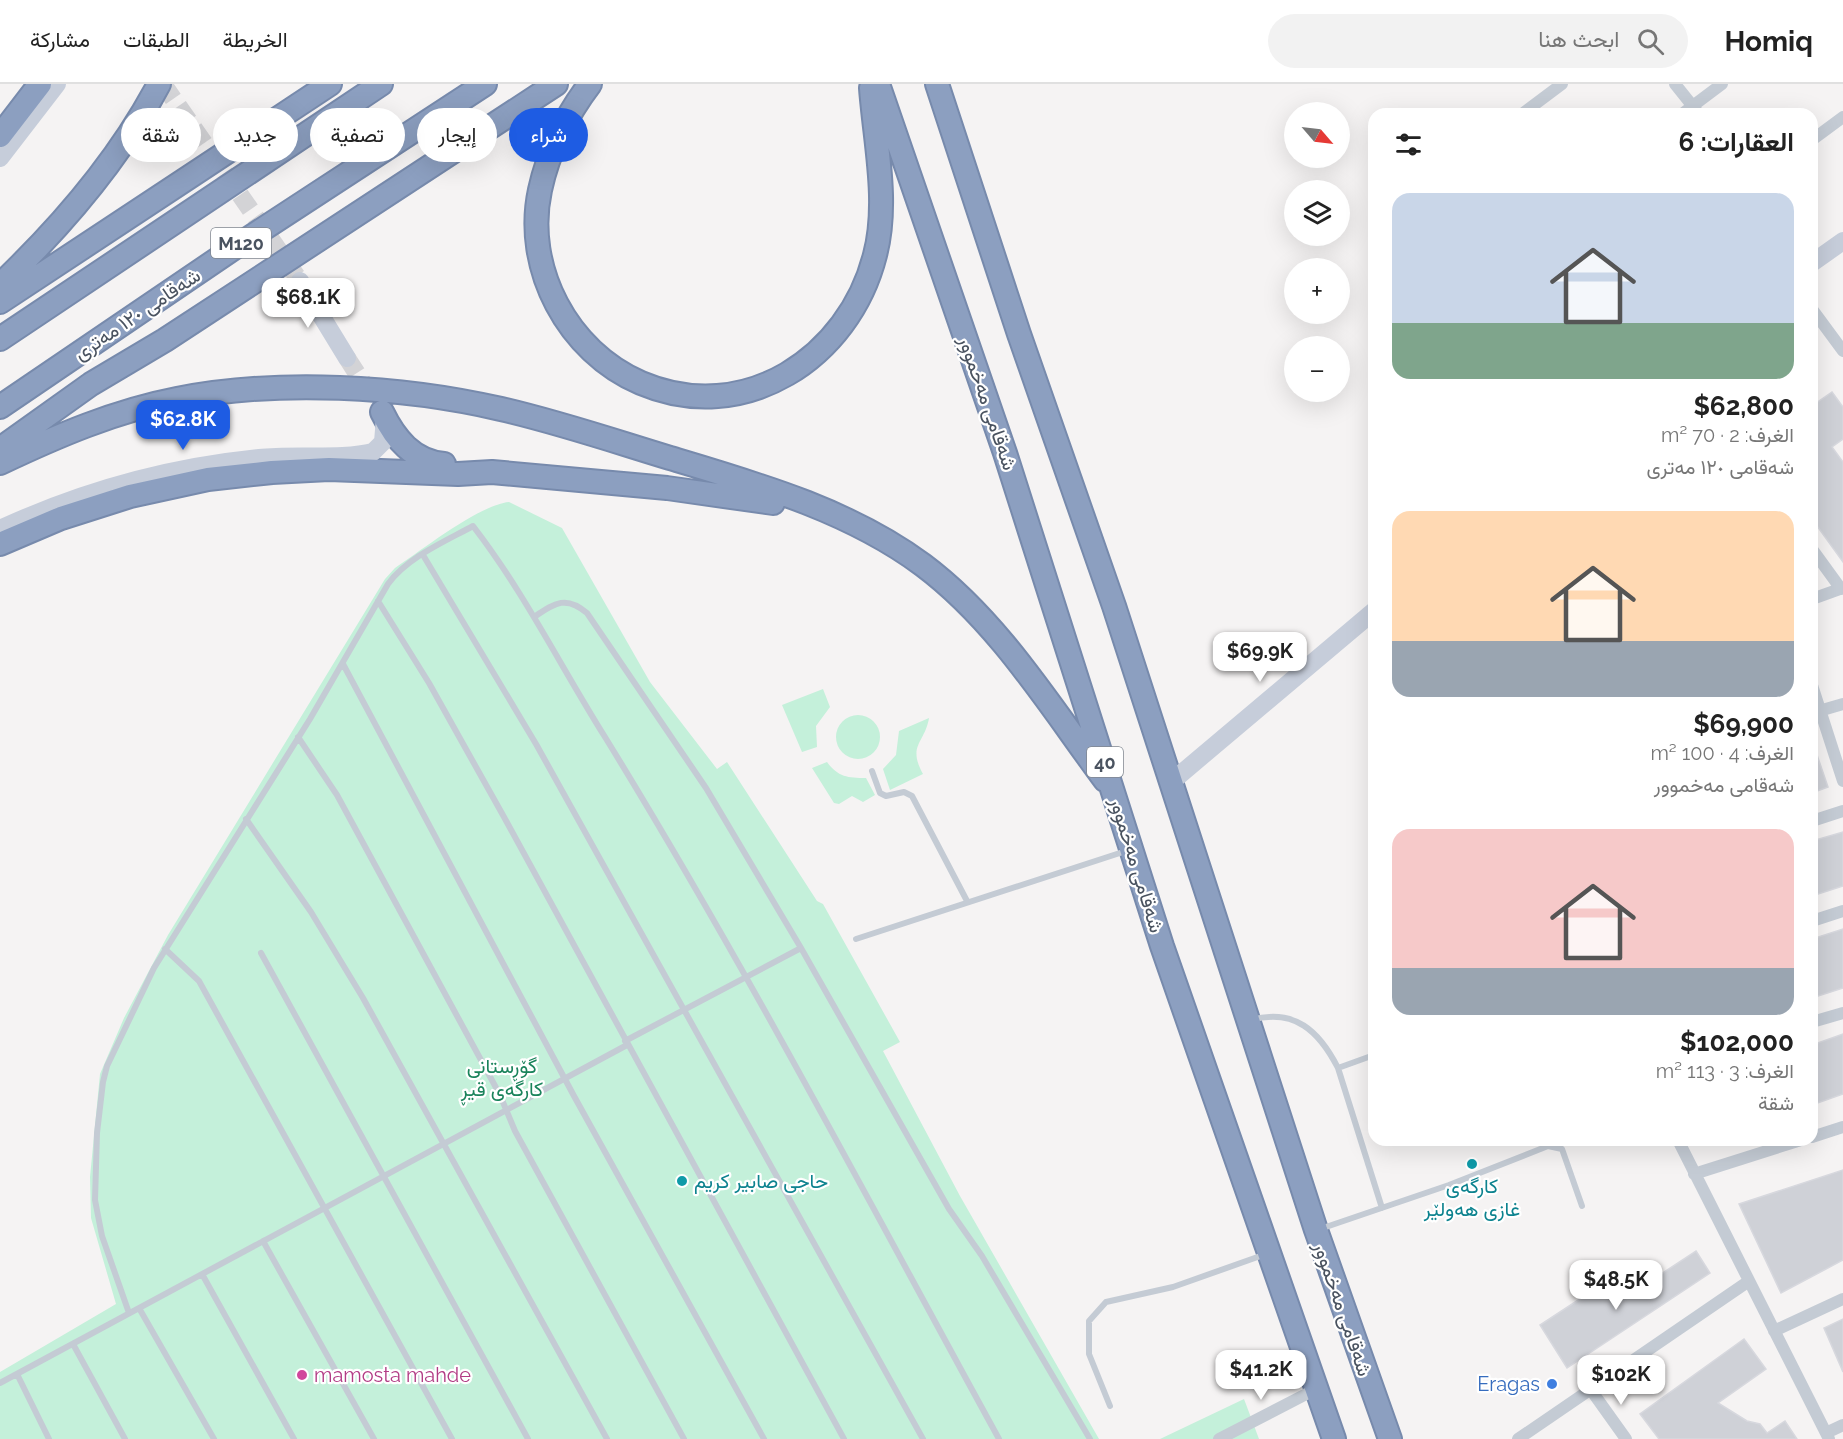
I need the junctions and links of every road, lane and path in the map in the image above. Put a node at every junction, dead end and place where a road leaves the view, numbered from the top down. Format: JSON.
{"nodes":[{"id":1,"x":40,"y":84,"type":"edge"},
{"id":2,"x":57,"y":84,"type":"edge"},
{"id":3,"x":159,"y":84,"type":"edge"},
{"id":4,"x":330,"y":84,"type":"edge"},
{"id":5,"x":381,"y":84,"type":"edge"},
{"id":6,"x":485,"y":84,"type":"edge"},
{"id":7,"x":556,"y":84,"type":"edge"},
{"id":8,"x":590,"y":84,"type":"edge"},
{"id":9,"x":870,"y":84,"type":"edge"},
{"id":10,"x":878,"y":84,"type":"edge"},
{"id":11,"x":937,"y":84,"type":"edge"},
{"id":12,"x":1562,"y":84,"type":"edge"},
{"id":13,"x":1675,"y":84,"type":"edge"},
{"id":14,"x":1722,"y":84,"type":"edge"},
{"id":15,"x":1530,"y":108,"type":"edge"},
{"id":16,"x":1694,"y":108,"type":"edge"},
{"id":17,"x":1698,"y":108,"type":"edge"},
{"id":18,"x":1843,"y":117,"type":"edge"},
{"id":19,"x":0,"y":135,"type":"edge"},
{"id":20,"x":1818,"y":136,"type":"edge"},
{"id":21,"x":0,"y":158,"type":"edge"},
{"id":22,"x":1843,"y":241,"type":"edge"},
{"id":23,"x":1818,"y":257,"type":"edge"},
{"id":24,"x":300,"y":281,"type":"tunnel mouth"},
{"id":25,"x":0,"y":285,"type":"edge"},
{"id":26,"x":0,"y":302,"type":"edge"},
{"id":27,"x":1818,"y":317,"type":"edge"},
{"id":28,"x":0,"y":339,"type":"edge"},
{"id":29,"x":1843,"y":351,"type":"edge"},
{"id":30,"x":347,"y":358,"type":"tunnel mouth"},
{"id":31,"x":0,"y":407,"type":"edge"},
{"id":32,"x":384,"y":415,"type":"joint"},
{"id":33,"x":0,"y":449,"type":"edge"},
{"id":34,"x":0,"y":463,"type":"edge"},
{"id":35,"x":492,"y":472,"type":"junction"},
{"id":36,"x":847,"y":522,"type":"junction"},
{"id":37,"x":0,"y":529,"type":"edge"},
{"id":38,"x":0,"y":544,"type":"edge"},
{"id":39,"x":423,"y":555,"type":"junction"},
{"id":40,"x":1818,"y":557,"type":"edge"},
{"id":41,"x":1842,"y":589,"type":"edge"},
{"id":42,"x":1818,"y":596,"type":"edge"},
{"id":43,"x":378,"y":601,"type":"junction"},
{"id":44,"x":1368,"y":616,"type":"edge"},
{"id":45,"x":534,"y":617,"type":"junction"},
{"id":46,"x":343,"y":664,"type":"junction"},
{"id":47,"x":1843,"y":704,"type":"edge"},
{"id":48,"x":1818,"y":711,"type":"edge"},
{"id":49,"x":1818,"y":717,"type":"edge"},
{"id":50,"x":298,"y":737,"type":"junction"},
{"id":51,"x":872,"y":771,"type":"dead end"},
{"id":52,"x":1843,"y":781,"type":"edge"},
{"id":53,"x":1170,"y":783,"type":"junction"},
{"id":54,"x":1115,"y":794,"type":"junction"},
{"id":55,"x":1843,"y":811,"type":"edge"},
{"id":56,"x":246,"y":819,"type":"junction"},
{"id":57,"x":1818,"y":819,"type":"edge"},
{"id":58,"x":1132,"y":849,"type":"junction"},
{"id":59,"x":967,"y":901,"type":"junction"},
{"id":60,"x":1843,"y":911,"type":"edge"},
{"id":61,"x":1818,"y":919,"type":"edge"},
{"id":62,"x":856,"y":939,"type":"dead end"},
{"id":63,"x":801,"y":948,"type":"junction"},
{"id":64,"x":165,"y":949,"type":"junction"},
{"id":65,"x":261,"y":953,"type":"dead end"},
{"id":66,"x":746,"y":977,"type":"junction"},
{"id":67,"x":686,"y":1009,"type":"junction"},
{"id":68,"x":1843,"y":1013,"type":"edge"},
{"id":69,"x":1818,"y":1020,"type":"edge"},
{"id":70,"x":1248,"y":1021,"type":"junction"},
{"id":71,"x":626,"y":1043,"type":"junction"},
{"id":72,"x":1368,"y":1057,"type":"edge"},
{"id":73,"x":1338,"y":1068,"type":"junction"},
{"id":74,"x":565,"y":1078,"type":"junction"},
{"id":75,"x":506,"y":1110,"type":"junction"},
{"id":76,"x":1843,"y":1127,"type":"edge"},
{"id":77,"x":1818,"y":1135,"type":"edge"},
{"id":78,"x":444,"y":1143,"type":"junction"},
{"id":79,"x":1681,"y":1146,"type":"edge"},
{"id":80,"x":1782,"y":1146,"type":"edge"},
{"id":81,"x":1694,"y":1174,"type":"junction"},
{"id":82,"x":384,"y":1176,"type":"junction"},
{"id":83,"x":1582,"y":1206,"type":"dead end"},
{"id":84,"x":324,"y":1208,"type":"junction"},
{"id":85,"x":1382,"y":1208,"type":"junction"},
{"id":86,"x":1316,"y":1230,"type":"junction"},
{"id":87,"x":264,"y":1241,"type":"junction"},
{"id":88,"x":1269,"y":1253,"type":"junction"},
{"id":89,"x":202,"y":1274,"type":"junction"},
{"id":90,"x":1749,"y":1281,"type":"junction"},
{"id":91,"x":1843,"y":1299,"type":"edge"},
{"id":92,"x":139,"y":1308,"type":"junction"},
{"id":93,"x":129,"y":1313,"type":"junction"},
{"id":94,"x":1774,"y":1331,"type":"junction"},
{"id":95,"x":73,"y":1344,"type":"junction"},
{"id":96,"x":17,"y":1374,"type":"junction"},
{"id":97,"x":0,"y":1383,"type":"edge"},
{"id":98,"x":1316,"y":1389,"type":"junction"},
{"id":99,"x":1591,"y":1390,"type":"junction"},
{"id":100,"x":1110,"y":1406,"type":"dead end"},
{"id":101,"x":1843,"y":1425,"type":"edge"},
{"id":102,"x":1828,"y":1436,"type":"edge"},
{"id":103,"x":49,"y":1439,"type":"edge"},
{"id":104,"x":125,"y":1439,"type":"edge"},
{"id":105,"x":214,"y":1439,"type":"edge"},
{"id":106,"x":294,"y":1439,"type":"edge"},
{"id":107,"x":374,"y":1439,"type":"edge"},
{"id":108,"x":452,"y":1439,"type":"edge"},
{"id":109,"x":528,"y":1439,"type":"edge"},
{"id":110,"x":607,"y":1439,"type":"edge"},
{"id":111,"x":684,"y":1439,"type":"edge"},
{"id":112,"x":764,"y":1439,"type":"edge"},
{"id":113,"x":844,"y":1439,"type":"edge"},
{"id":114,"x":923,"y":1439,"type":"edge"},
{"id":115,"x":999,"y":1439,"type":"edge"},
{"id":116,"x":1090,"y":1439,"type":"edge"},
{"id":117,"x":1219,"y":1439,"type":"edge"},
{"id":118,"x":1334,"y":1439,"type":"edge"},
{"id":119,"x":1390,"y":1439,"type":"edge"},
{"id":120,"x":1518,"y":1439,"type":"edge"},
{"id":121,"x":1626,"y":1439,"type":"edge"}],
"edges":[{"from":1,"to":19,"type":"highway"},
{"from":2,"to":21,"type":"street"},
{"from":3,"to":25,"type":"highway"},
{"from":4,"to":26,"type":"highway"},
{"from":5,"to":28,"type":"highway","number":"M120"},
{"from":6,"to":31,"type":"highway","name":"شەقامی ١٢٠ مەتری","number":"M120"},
{"from":7,"to":33,"type":"highway"},
{"from":8,"to":9,"type":"highway"},
{"from":10,"to":54,"type":"highway","name":"شەقامی مەخموور","number":"40"},
{"from":11,"to":53,"type":"highway","name":"شەقامی مەخموور"},
{"from":12,"to":15,"type":"street"},
{"from":13,"to":16,"type":"street"},
{"from":14,"to":17,"type":"street"},
{"from":18,"to":20,"type":"street"},
{"from":22,"to":23,"type":"street"},
{"from":24,"to":30,"type":"street"},
{"from":27,"to":29,"type":"street"},
{"from":32,"to":35,"type":"highway"},
{"from":32,"to":37,"type":"street"},
{"from":34,"to":36,"type":"highway"},
{"from":35,"to":36,"type":"highway"},
{"from":35,"to":38,"type":"highway"},
{"from":36,"to":54,"type":"highway"},
{"from":39,"to":43,"type":"lane"},
{"from":39,"to":45,"type":"lane"},
{"from":39,"to":67,"type":"lane"},
{"from":40,"to":41,"type":"street"},
{"from":41,"to":42,"type":"street"},
{"from":43,"to":46,"type":"lane"},
{"from":43,"to":71,"type":"lane"},
{"from":44,"to":53,"type":"street"},
{"from":45,"to":63,"type":"lane"},
{"from":45,"to":66,"type":"lane"},
{"from":46,"to":50,"type":"lane"},
{"from":46,"to":74,"type":"lane"},
{"from":47,"to":48,"type":"street"},
{"from":49,"to":52,"type":"street"},
{"from":50,"to":56,"type":"lane"},
{"from":50,"to":75,"type":"lane"},
{"from":51,"to":59,"type":"lane"},
{"from":53,"to":70,"type":"highway","name":"شەقامی مەخموور"},
{"from":54,"to":58,"type":"highway","name":"شەقامی مەخموور","number":"40"},
{"from":55,"to":57,"type":"street"},
{"from":56,"to":64,"type":"lane"},
{"from":56,"to":78,"type":"lane"},
{"from":58,"to":59,"type":"lane"},
{"from":58,"to":88,"type":"highway","name":"شەقامی مەخموور","number":"40"},
{"from":59,"to":62,"type":"lane"},
{"from":60,"to":61,"type":"street"},
{"from":63,"to":66,"type":"lane"},
{"from":63,"to":116,"type":"lane"},
{"from":64,"to":84,"type":"lane"},
{"from":64,"to":93,"type":"lane"},
{"from":65,"to":82,"type":"lane"},
{"from":66,"to":67,"type":"lane"},
{"from":66,"to":115,"type":"lane"},
{"from":67,"to":71,"type":"lane"},
{"from":67,"to":114,"type":"lane"},
{"from":68,"to":69,"type":"street"},
{"from":70,"to":73,"type":"lane"},
{"from":70,"to":86,"type":"highway","name":"شەقامی مەخموور"},
{"from":71,"to":74,"type":"lane"},
{"from":71,"to":113,"type":"lane"},
{"from":72,"to":73,"type":"lane"},
{"from":73,"to":85,"type":"lane"},
{"from":74,"to":75,"type":"lane"},
{"from":74,"to":112,"type":"lane"},
{"from":75,"to":78,"type":"lane"},
{"from":75,"to":111,"type":"lane"},
{"from":76,"to":77,"type":"street"},
{"from":78,"to":82,"type":"lane"},
{"from":78,"to":110,"type":"lane"},
{"from":79,"to":81,"type":"street"},
{"from":80,"to":81,"type":"street"},
{"from":81,"to":90,"type":"street"},
{"from":82,"to":84,"type":"lane"},
{"from":82,"to":109,"type":"lane"},
{"from":83,"to":85,"type":"lane"},
{"from":84,"to":87,"type":"lane"},
{"from":84,"to":108,"type":"lane"},
{"from":85,"to":86,"type":"lane"},
{"from":86,"to":119,"type":"highway","name":"شەقامی مەخموور"},
{"from":87,"to":89,"type":"lane"},
{"from":87,"to":107,"type":"lane"},
{"from":88,"to":98,"type":"highway","name":"شەقامی مەخموور","number":"40"},
{"from":88,"to":100,"type":"lane"},
{"from":89,"to":92,"type":"lane"},
{"from":89,"to":106,"type":"lane"},
{"from":90,"to":94,"type":"street"},
{"from":90,"to":99,"type":"street"},
{"from":91,"to":94,"type":"street"},
{"from":92,"to":93,"type":"lane"},
{"from":92,"to":105,"type":"lane"},
{"from":93,"to":95,"type":"lane"},
{"from":94,"to":102,"type":"street"},
{"from":95,"to":96,"type":"lane"},
{"from":95,"to":104,"type":"lane"},
{"from":96,"to":97,"type":"lane"},
{"from":96,"to":103,"type":"lane"},
{"from":98,"to":117,"type":"street"},
{"from":98,"to":118,"type":"highway","name":"شەقامی مەخموور","number":"40"},
{"from":99,"to":120,"type":"street"},
{"from":99,"to":121,"type":"street"},
{"from":101,"to":102,"type":"street"}]}
